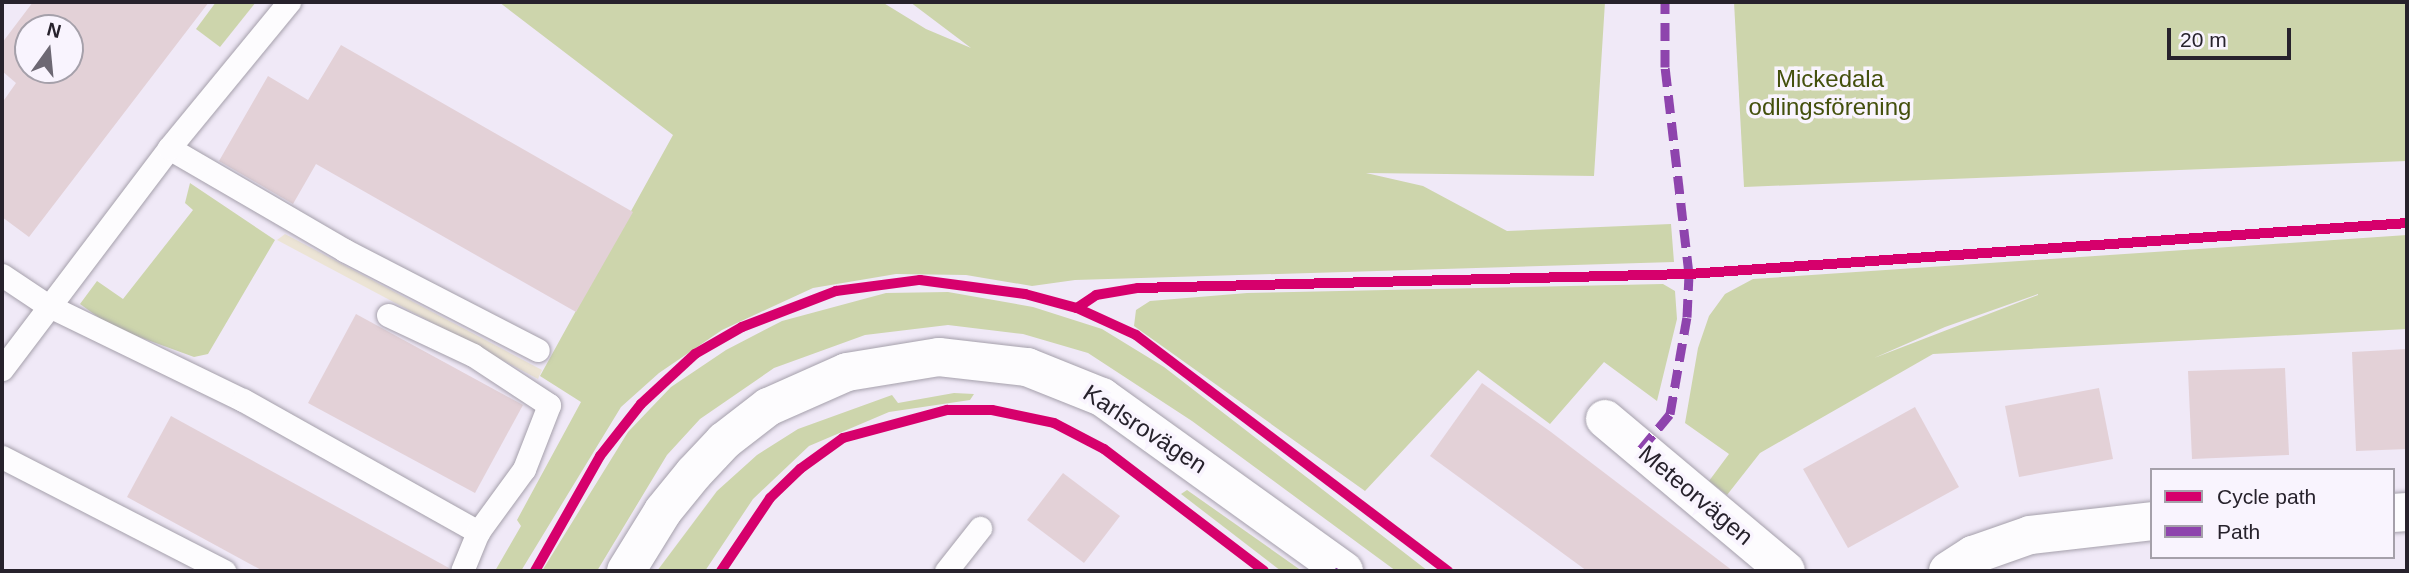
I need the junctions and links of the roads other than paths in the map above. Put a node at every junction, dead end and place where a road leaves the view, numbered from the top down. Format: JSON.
{"nodes":[{"id":1,"x":289,"y":2,"type":"edge"},
{"id":2,"x":169,"y":148,"type":"junction"},
{"id":3,"x":2,"y":275,"type":"edge"},
{"id":4,"x":47,"y":305,"type":"junction"},
{"id":5,"x":388,"y":315,"type":"dead end"},
{"id":6,"x":538,"y":350,"type":"dead end"},
{"id":7,"x":2,"y":369,"type":"edge"},
{"id":8,"x":1605,"y":419,"type":"dead end"},
{"id":9,"x":2,"y":457,"type":"edge"},
{"id":10,"x":2150,"y":521,"type":"edge"},
{"id":11,"x":980,"y":528,"type":"dead end"},
{"id":12,"x":478,"y":532,"type":"junction"},
{"id":13,"x":225,"y":571,"type":"edge"},
{"id":14,"x":462,"y":571,"type":"edge"},
{"id":15,"x":626,"y":571,"type":"edge"},
{"id":16,"x":946,"y":571,"type":"edge"},
{"id":17,"x":1344,"y":571,"type":"edge"},
{"id":18,"x":1786,"y":571,"type":"edge"},
{"id":19,"x":1948,"y":571,"type":"edge"}],
"edges":[{"from":1,"to":2,"type":"lane"},
{"from":2,"to":4,"type":"lane"},
{"from":2,"to":6,"type":"lane"},
{"from":3,"to":4,"type":"lane"},
{"from":4,"to":7,"type":"lane"},
{"from":4,"to":12,"type":"lane"},
{"from":5,"to":12,"type":"lane"},
{"from":8,"to":18,"type":"street","name":"Meteorvägen"},
{"from":9,"to":13,"type":"lane"},
{"from":10,"to":19,"type":"street"},
{"from":11,"to":16,"type":"lane"},
{"from":12,"to":14,"type":"lane"},
{"from":15,"to":17,"type":"street","name":"Karlsrovägen"}]}
